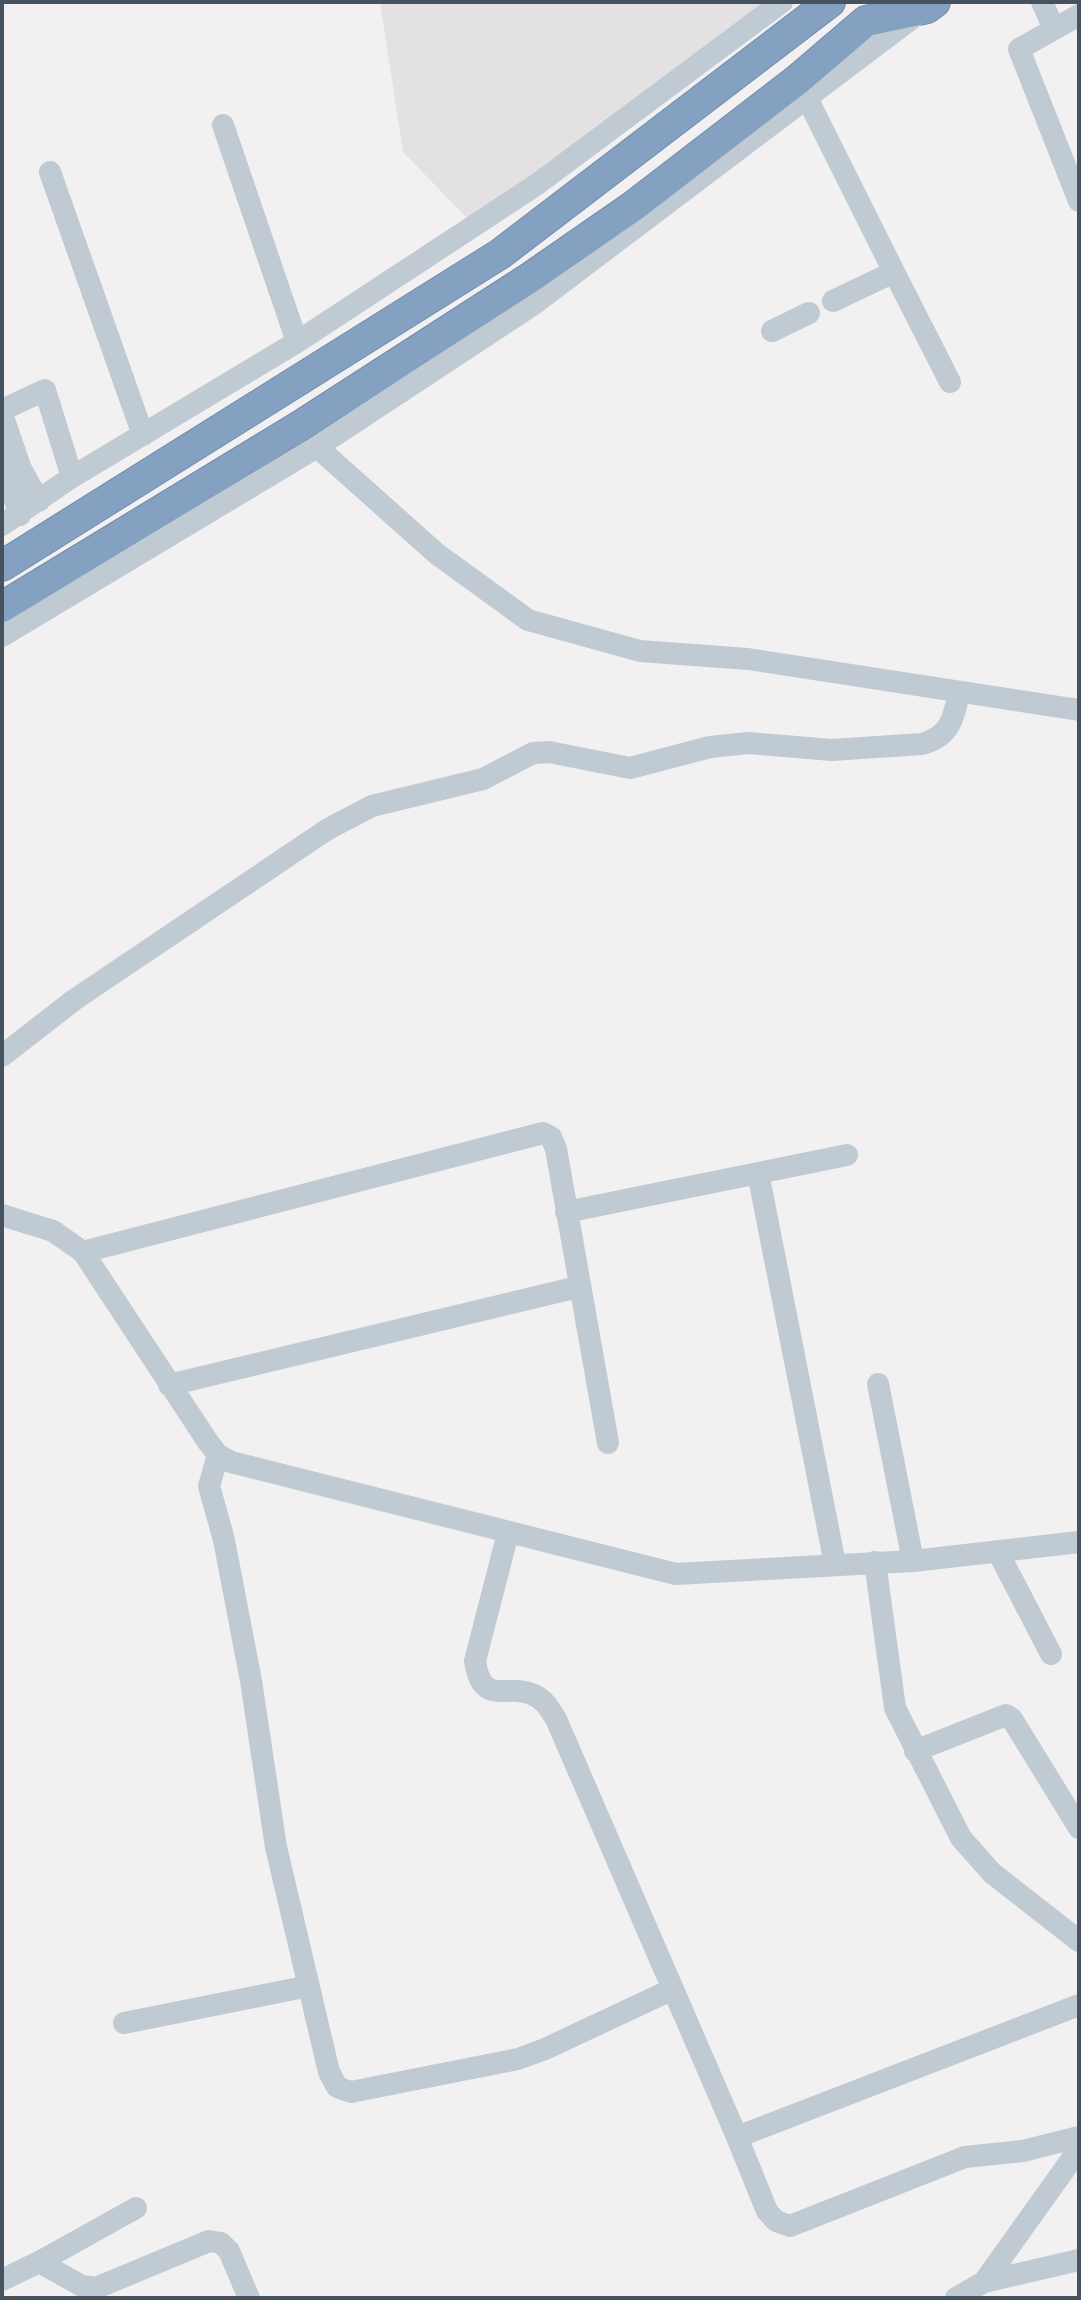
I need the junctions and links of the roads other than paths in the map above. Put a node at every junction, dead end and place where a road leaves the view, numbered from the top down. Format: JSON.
{"nodes":[{"id":1,"x":782,"y":2,"type":"edge"},
{"id":2,"x":830,"y":2,"type":"edge"},
{"id":3,"x":1042,"y":2,"type":"edge"},
{"id":4,"x":1074,"y":2,"type":"edge"},
{"id":5,"x":931,"y":5,"type":"edge"},
{"id":6,"x":1079,"y":14,"type":"edge"},
{"id":7,"x":1054,"y":29,"type":"junction"},
{"id":8,"x":806,"y":96,"type":"junction"},
{"id":9,"x":223,"y":125,"type":"dead end"},
{"id":10,"x":50,"y":172,"type":"dead end"},
{"id":11,"x":1079,"y":201,"type":"edge"},
{"id":12,"x":894,"y":272,"type":"junction"},
{"id":13,"x":833,"y":301,"type":"dead end"},
{"id":14,"x":809,"y":313,"type":"dead end"},
{"id":15,"x":772,"y":331,"type":"dead end"},
{"id":16,"x":297,"y":342,"type":"junction"},
{"id":17,"x":950,"y":382,"type":"dead end"},
{"id":18,"x":2,"y":412,"type":"edge"},
{"id":19,"x":143,"y":435,"type":"junction"},
{"id":20,"x":317,"y":447,"type":"junction"},
{"id":21,"x":2,"y":462,"type":"edge"},
{"id":22,"x":72,"y":477,"type":"junction"},
{"id":23,"x":39,"y":501,"type":"junction"},
{"id":24,"x":11,"y":520,"type":"edge"},
{"id":25,"x":2,"y":566,"type":"edge"},
{"id":26,"x":2,"y":607,"type":"edge"},
{"id":27,"x":2,"y":636,"type":"edge"},
{"id":28,"x":959,"y":693,"type":"junction"},
{"id":29,"x":1079,"y":710,"type":"edge"},
{"id":30,"x":2,"y":1056,"type":"edge"},
{"id":31,"x":847,"y":1155,"type":"dead end"},
{"id":32,"x":758,"y":1173,"type":"junction"},
{"id":33,"x":566,"y":1212,"type":"junction"},
{"id":34,"x":2,"y":1215,"type":"edge"},
{"id":35,"x":83,"y":1252,"type":"junction"},
{"id":36,"x":578,"y":1287,"type":"junction"},
{"id":37,"x":878,"y":1384,"type":"dead end"},
{"id":38,"x":169,"y":1385,"type":"junction"},
{"id":39,"x":608,"y":1443,"type":"dead end"},
{"id":40,"x":218,"y":1455,"type":"junction"},
{"id":41,"x":508,"y":1533,"type":"junction"},
{"id":42,"x":1079,"y":1542,"type":"edge"},
{"id":43,"x":998,"y":1552,"type":"junction"},
{"id":44,"x":913,"y":1561,"type":"junction"},
{"id":45,"x":875,"y":1562,"type":"junction"},
{"id":46,"x":835,"y":1564,"type":"junction"},
{"id":47,"x":1051,"y":1654,"type":"dead end"},
{"id":48,"x":915,"y":1751,"type":"junction"},
{"id":49,"x":1079,"y":1828,"type":"edge"},
{"id":50,"x":1079,"y":1941,"type":"edge"},
{"id":51,"x":309,"y":1986,"type":"junction"},
{"id":52,"x":673,"y":1989,"type":"junction"},
{"id":53,"x":1079,"y":2005,"type":"edge"},
{"id":54,"x":124,"y":2023,"type":"dead end"},
{"id":55,"x":737,"y":2137,"type":"junction"},
{"id":56,"x":1079,"y":2137,"type":"edge"},
{"id":57,"x":1079,"y":2149,"type":"edge"},
{"id":58,"x":136,"y":2208,"type":"dead end"},
{"id":59,"x":1079,"y":2260,"type":"edge"},
{"id":60,"x":39,"y":2262,"type":"junction"},
{"id":61,"x":2,"y":2280,"type":"edge"},
{"id":62,"x":984,"y":2282,"type":"junction"},
{"id":63,"x":249,"y":2298,"type":"edge"},
{"id":64,"x":956,"y":2298,"type":"edge"}],
"edges":[{"from":1,"to":16,"type":"street"},
{"from":2,"to":25,"type":"highway"},
{"from":3,"to":7,"type":"street"},
{"from":4,"to":6,"type":"street"},
{"from":5,"to":8,"type":"street"},
{"from":5,"to":26,"type":"highway"},
{"from":6,"to":7,"type":"street"},
{"from":7,"to":11,"type":"street"},
{"from":8,"to":12,"type":"street"},
{"from":8,"to":20,"type":"street"},
{"from":9,"to":16,"type":"street"},
{"from":10,"to":19,"type":"street"},
{"from":12,"to":13,"type":"street"},
{"from":12,"to":17,"type":"street"},
{"from":14,"to":15,"type":"street"},
{"from":16,"to":19,"type":"street"},
{"from":18,"to":22,"type":"street"},
{"from":18,"to":23,"type":"street"},
{"from":19,"to":22,"type":"street"},
{"from":20,"to":27,"type":"street"},
{"from":20,"to":28,"type":"street"},
{"from":21,"to":24,"type":"street"},
{"from":22,"to":23,"type":"street"},
{"from":23,"to":24,"type":"street"},
{"from":28,"to":29,"type":"street"},
{"from":28,"to":30,"type":"street"},
{"from":31,"to":32,"type":"street"},
{"from":32,"to":33,"type":"street"},
{"from":32,"to":46,"type":"street"},
{"from":33,"to":35,"type":"street"},
{"from":33,"to":36,"type":"street"},
{"from":34,"to":35,"type":"street"},
{"from":35,"to":38,"type":"street"},
{"from":36,"to":38,"type":"street"},
{"from":36,"to":39,"type":"street"},
{"from":37,"to":44,"type":"street"},
{"from":38,"to":40,"type":"street"},
{"from":40,"to":41,"type":"street"},
{"from":40,"to":51,"type":"street"},
{"from":41,"to":46,"type":"street"},
{"from":41,"to":52,"type":"street"},
{"from":42,"to":43,"type":"street"},
{"from":43,"to":44,"type":"street"},
{"from":43,"to":47,"type":"street"},
{"from":44,"to":45,"type":"street"},
{"from":45,"to":46,"type":"street"},
{"from":45,"to":48,"type":"street"},
{"from":48,"to":49,"type":"street"},
{"from":48,"to":50,"type":"street"},
{"from":51,"to":52,"type":"street"},
{"from":51,"to":54,"type":"street"},
{"from":52,"to":55,"type":"street"},
{"from":53,"to":55,"type":"street"},
{"from":55,"to":56,"type":"street"},
{"from":57,"to":62,"type":"street"},
{"from":58,"to":60,"type":"street"},
{"from":59,"to":62,"type":"street"},
{"from":60,"to":61,"type":"street"},
{"from":60,"to":63,"type":"street"},
{"from":62,"to":64,"type":"street"}]}
